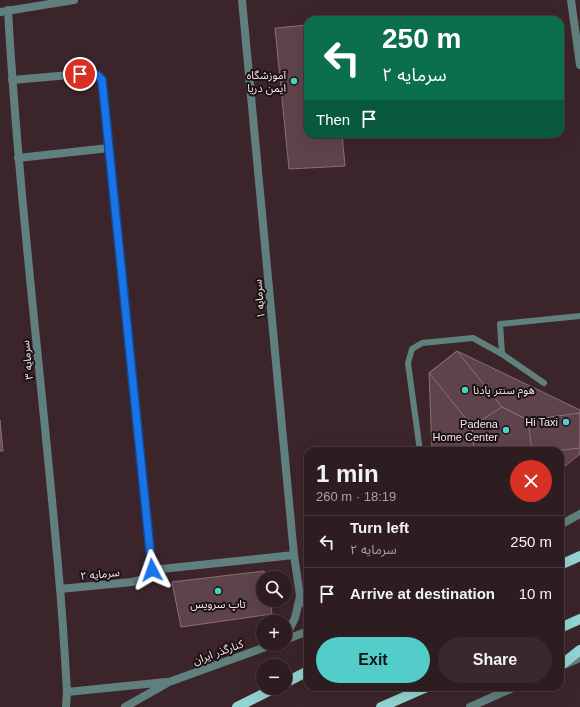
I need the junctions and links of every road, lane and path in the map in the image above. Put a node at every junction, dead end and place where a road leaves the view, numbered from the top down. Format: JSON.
{"nodes":[{"id":1,"x":74,"y":0,"type":"edge"},
{"id":2,"x":242,"y":0,"type":"edge"},
{"id":3,"x":571,"y":0,"type":"edge"},
{"id":4,"x":4,"y":11,"type":"edge"},
{"id":5,"x":580,"y":65,"type":"edge"},
{"id":6,"x":12,"y":80,"type":"junction"},
{"id":7,"x":109,"y":148,"type":"junction"},
{"id":8,"x":18,"y":158,"type":"junction"},
{"id":9,"x":580,"y":316,"type":"edge"},
{"id":10,"x":502,"y":354,"type":"junction"},
{"id":11,"x":544,"y":383,"type":"dead end"},
{"id":12,"x":419,"y":447,"type":"edge"},
{"id":13,"x":580,"y":514,"type":"edge"},
{"id":14,"x":564,"y":523,"type":"edge"},
{"id":15,"x":294,"y":555,"type":"junction"},
{"id":16,"x":580,"y":556,"type":"edge"},
{"id":17,"x":564,"y":562,"type":"edge"},
{"id":18,"x":152,"y":570,"type":"junction"},
{"id":19,"x":60,"y":589,"type":"junction"},
{"id":20,"x":300,"y":596,"type":"junction"},
{"id":21,"x":304,"y":602,"type":"edge"},
{"id":22,"x":580,"y":620,"type":"edge"},
{"id":23,"x":292,"y":624,"type":"edge"},
{"id":24,"x":564,"y":626,"type":"edge"},
{"id":25,"x":304,"y":632,"type":"edge"},
{"id":26,"x":292,"y":637,"type":"edge"},
{"id":27,"x":580,"y":650,"type":"edge"},
{"id":28,"x":256,"y":651,"type":"edge"},
{"id":29,"x":580,"y":658,"type":"edge"},
{"id":30,"x":564,"y":664,"type":"edge"},
{"id":31,"x":564,"y":665,"type":"edge"},
{"id":32,"x":304,"y":673,"type":"edge"},
{"id":33,"x":292,"y":679,"type":"edge"},
{"id":34,"x":169,"y":682,"type":"junction"},
{"id":35,"x":417,"y":691,"type":"edge"},
{"id":36,"x":507,"y":691,"type":"edge"},
{"id":37,"x":67,"y":692,"type":"junction"},
{"id":38,"x":261,"y":695,"type":"edge"},
{"id":39,"x":482,"y":704,"type":"edge"},
{"id":40,"x":66,"y":707,"type":"edge"},
{"id":41,"x":125,"y":707,"type":"edge"},
{"id":42,"x":237,"y":707,"type":"edge"},
{"id":43,"x":381,"y":707,"type":"edge"},
{"id":44,"x":470,"y":707,"type":"edge"}],
"edges":[{"from":1,"to":4,"type":"street"},
{"from":2,"to":15,"type":"street","name":"سرمایه ۱"},
{"from":3,"to":5,"type":"street"},
{"from":4,"to":6,"type":"street","name":"سرمایه ۳"},
{"from":6,"to":7,"type":"street"},
{"from":6,"to":8,"type":"street","name":"سرمایه ۳"},
{"from":7,"to":8,"type":"street"},
{"from":7,"to":18,"type":"street"},
{"from":8,"to":19,"type":"street","name":"سرمایه ۳"},
{"from":9,"to":10,"type":"lane"},
{"from":10,"to":11,"type":"lane"},
{"from":10,"to":12,"type":"lane"},
{"from":13,"to":14,"type":"street"},
{"from":15,"to":18,"type":"street"},
{"from":15,"to":20,"type":"street","name":"سرمایه ۱"},
{"from":16,"to":17,"type":"main road"},
{"from":18,"to":19,"type":"street","name":"سرمایه ۲"},
{"from":19,"to":37,"type":"street","name":"سرمایه ۳"},
{"from":20,"to":21,"type":"street"},
{"from":20,"to":23,"type":"street"},
{"from":22,"to":24,"type":"main road"},
{"from":25,"to":26,"type":"street"},
{"from":27,"to":30,"type":"main road"},
{"from":28,"to":34,"type":"street","name":"کنارگذر ایران"},
{"from":29,"to":31,"type":"street"},
{"from":32,"to":33,"type":"main road"},
{"from":34,"to":37,"type":"street","name":"کنارگذر ایران"},
{"from":34,"to":41,"type":"street","name":"کنارگذر ایران"},
{"from":35,"to":43,"type":"main road"},
{"from":36,"to":39,"type":"street"},
{"from":37,"to":40,"type":"street","name":"سرمایه ۳"},
{"from":38,"to":42,"type":"main road"},
{"from":39,"to":44,"type":"street"}]}
